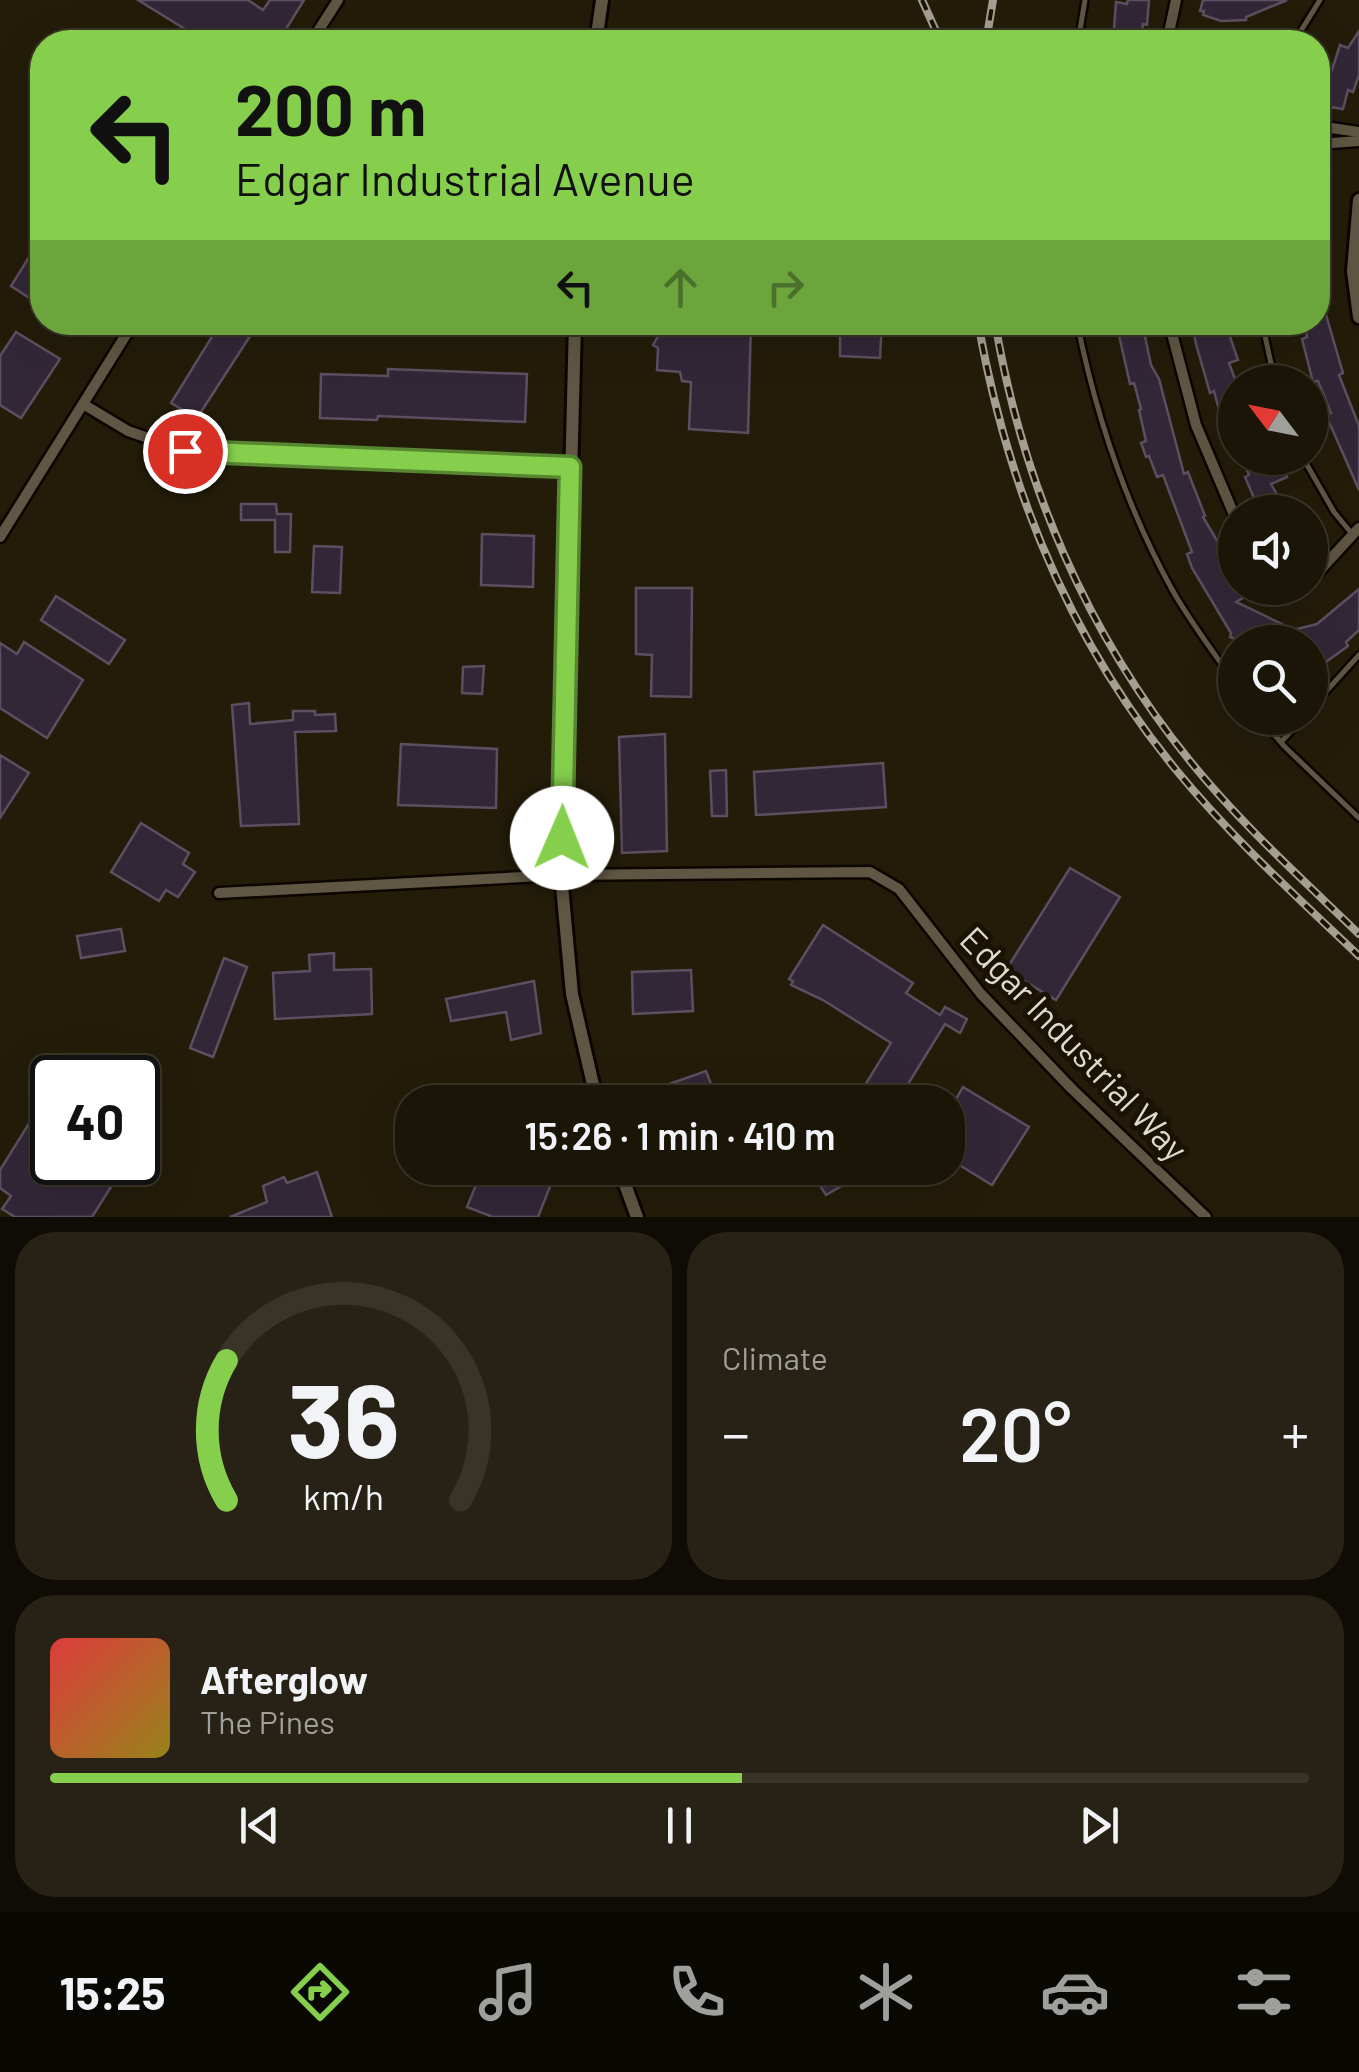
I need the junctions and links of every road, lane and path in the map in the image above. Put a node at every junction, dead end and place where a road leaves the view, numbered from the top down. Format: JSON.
{"nodes":[{"id":1,"x":338,"y":0,"type":"edge"},
{"id":2,"x":602,"y":0,"type":"edge"},
{"id":3,"x":1085,"y":0,"type":"edge"},
{"id":4,"x":1176,"y":0,"type":"edge"},
{"id":5,"x":1320,"y":0,"type":"edge"},
{"id":6,"x":319,"y":30,"type":"edge"},
{"id":7,"x":598,"y":30,"type":"edge"},
{"id":8,"x":1080,"y":30,"type":"edge"},
{"id":9,"x":1169,"y":30,"type":"edge"},
{"id":10,"x":1301,"y":30,"type":"edge"},
{"id":11,"x":1330,"y":128,"type":"edge"},
{"id":12,"x":1359,"y":132,"type":"edge"},
{"id":13,"x":1359,"y":142,"type":"edge"},
{"id":14,"x":1330,"y":143,"type":"edge"},
{"id":15,"x":1359,"y":200,"type":"edge"},
{"id":16,"x":1359,"y":317,"type":"edge"},
{"id":17,"x":126,"y":335,"type":"edge"},
{"id":18,"x":575,"y":335,"type":"edge"},
{"id":19,"x":1080,"y":335,"type":"edge"},
{"id":20,"x":1172,"y":335,"type":"edge"},
{"id":21,"x":1265,"y":335,"type":"edge"},
{"id":22,"x":1272,"y":365,"type":"edge"},
{"id":23,"x":83,"y":404,"type":"junction"},
{"id":24,"x":570,"y":467,"type":"junction"},
{"id":25,"x":1312,"y":475,"type":"edge"},
{"id":26,"x":1226,"y":495,"type":"edge"},
{"id":27,"x":1356,"y":531,"type":"edge"},
{"id":28,"x":0,"y":538,"type":"edge"},
{"id":29,"x":1328,"y":561,"type":"edge"},
{"id":30,"x":1359,"y":656,"type":"edge"},
{"id":31,"x":1218,"y":658,"type":"edge"},
{"id":32,"x":1328,"y":690,"type":"edge"},
{"id":33,"x":1275,"y":735,"type":"edge"},
{"id":34,"x":1287,"y":735,"type":"edge"},
{"id":35,"x":1281,"y":742,"type":"junction"},
{"id":36,"x":1359,"y":818,"type":"edge"},
{"id":37,"x":560,"y":875,"type":"junction"},
{"id":38,"x":219,"y":893,"type":"dead end"},
{"id":39,"x":593,"y":1085,"type":"edge"},
{"id":40,"x":625,"y":1185,"type":"edge"},
{"id":41,"x":637,"y":1217,"type":"edge"},
{"id":42,"x":1206,"y":1217,"type":"edge"}],
"edges":[{"from":1,"to":6,"type":"street"},
{"from":2,"to":7,"type":"street"},
{"from":3,"to":8,"type":"lane"},
{"from":4,"to":9,"type":"street"},
{"from":5,"to":10,"type":"lane"},
{"from":11,"to":12,"type":"street"},
{"from":13,"to":14,"type":"street"},
{"from":15,"to":16,"type":"street"},
{"from":17,"to":23,"type":"street"},
{"from":18,"to":24,"type":"street"},
{"from":19,"to":31,"type":"lane"},
{"from":20,"to":26,"type":"street"},
{"from":21,"to":22,"type":"lane"},
{"from":23,"to":24,"type":"street"},
{"from":23,"to":28,"type":"street"},
{"from":24,"to":37,"type":"street"},
{"from":25,"to":27,"type":"lane"},
{"from":27,"to":29,"type":"street"},
{"from":30,"to":32,"type":"lane"},
{"from":33,"to":35,"type":"lane"},
{"from":34,"to":35,"type":"lane"},
{"from":35,"to":36,"type":"lane"},
{"from":37,"to":38,"type":"street","name":"Edgar Industrial Way"},
{"from":37,"to":39,"type":"street"},
{"from":37,"to":42,"type":"street","name":"Edgar Industrial Way"},
{"from":40,"to":41,"type":"street"}]}
